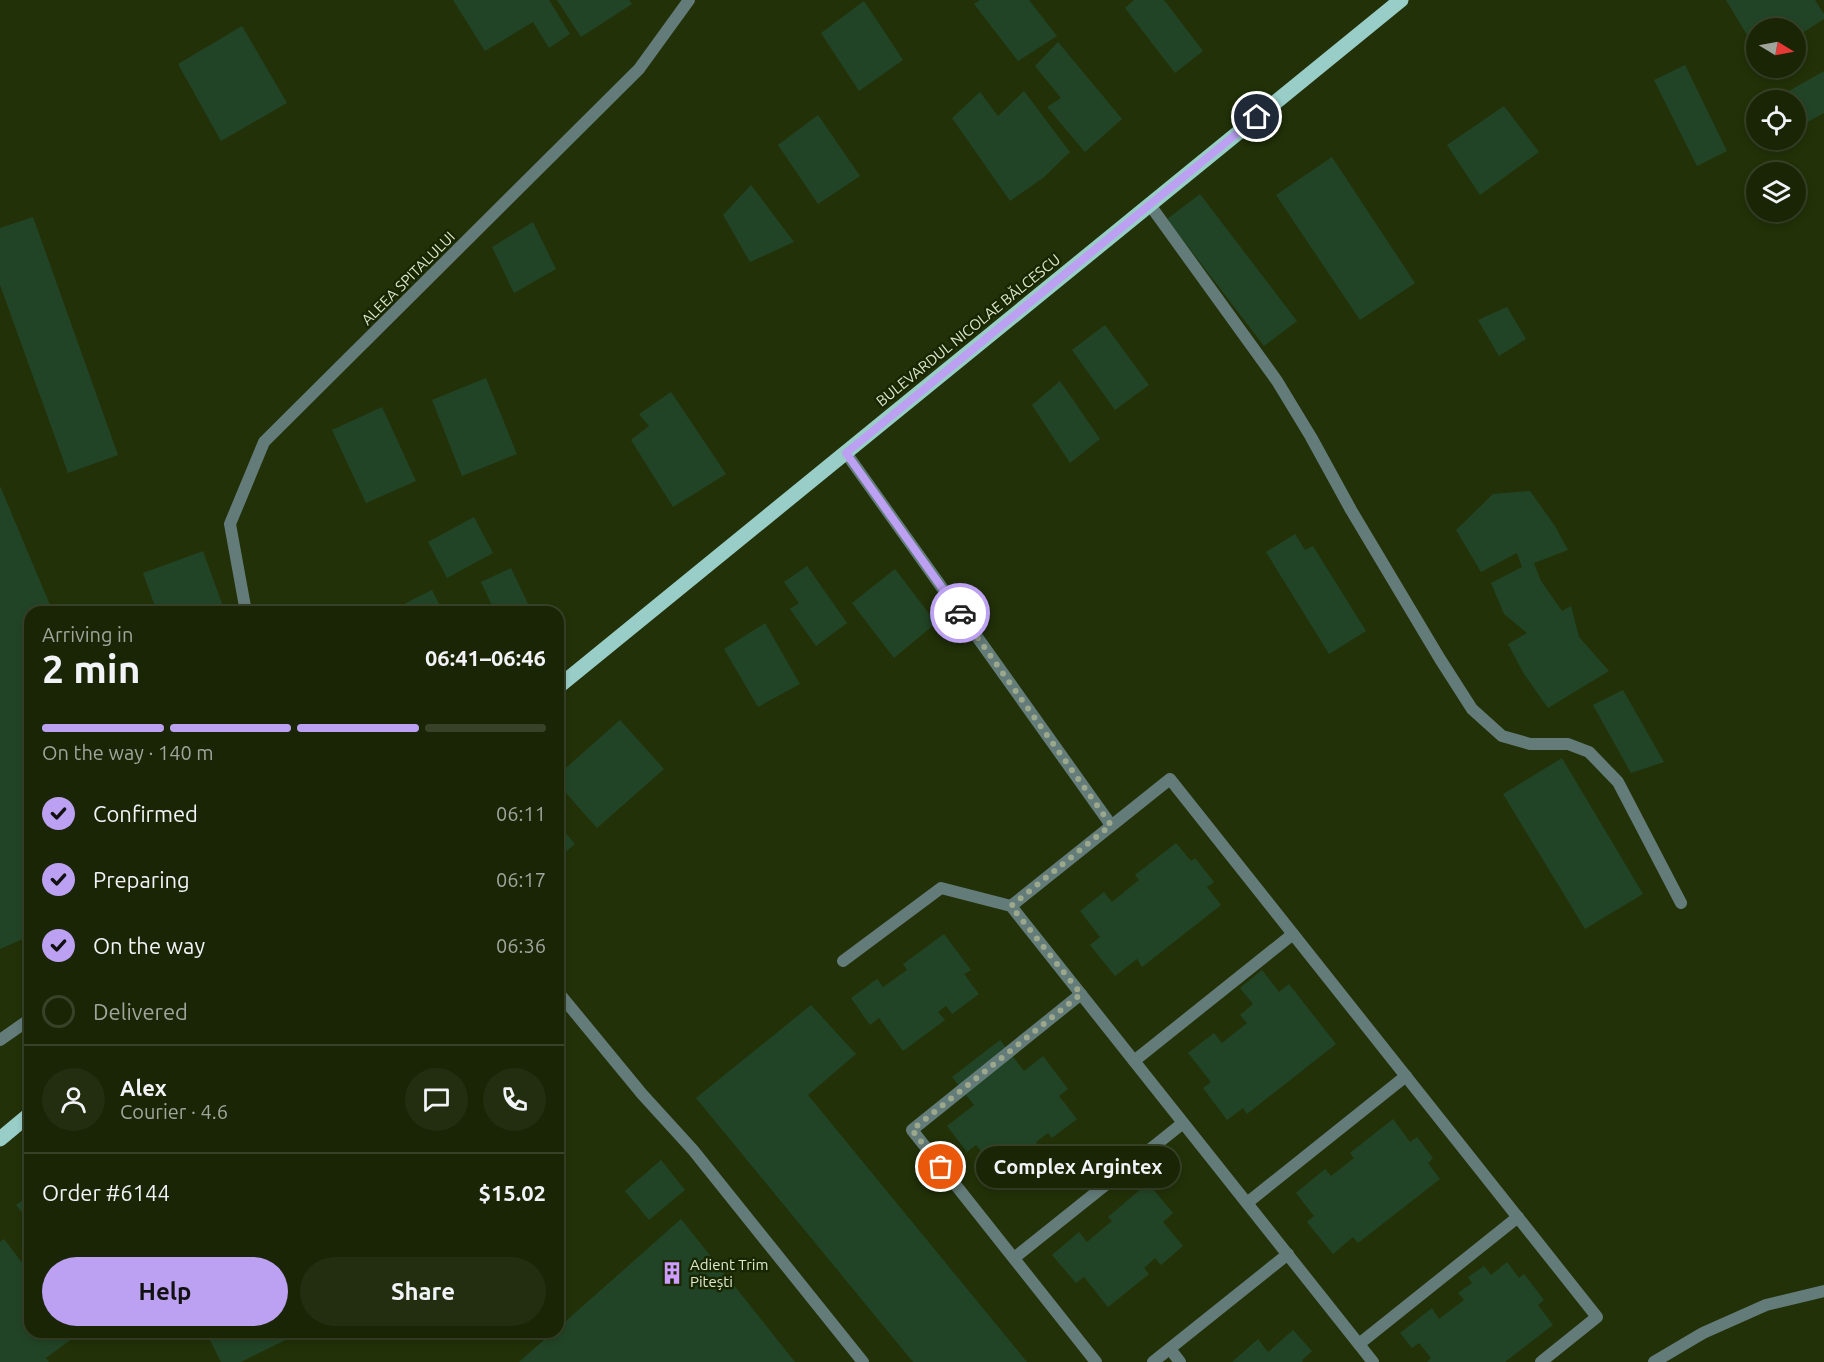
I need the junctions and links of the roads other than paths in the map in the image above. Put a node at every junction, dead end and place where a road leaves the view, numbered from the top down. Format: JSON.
{"nodes":[{"id":1,"x":689,"y":0,"type":"edge"},
{"id":2,"x":1401,"y":0,"type":"edge"},
{"id":3,"x":1150,"y":205,"type":"junction"},
{"id":4,"x":846,"y":453,"type":"junction"},
{"id":5,"x":245,"y":606,"type":"edge"},
{"id":6,"x":564,"y":682,"type":"edge"},
{"id":7,"x":1111,"y":825,"type":"junction"},
{"id":8,"x":1681,"y":903,"type":"dead end"},
{"id":9,"x":1011,"y":906,"type":"junction"},
{"id":10,"x":1293,"y":934,"type":"junction"},
{"id":11,"x":843,"y":961,"type":"dead end"},
{"id":12,"x":1081,"y":994,"type":"junction"},
{"id":13,"x":564,"y":999,"type":"edge"},
{"id":14,"x":24,"y":1023,"type":"edge"},
{"id":15,"x":0,"y":1040,"type":"edge"},
{"id":16,"x":1134,"y":1061,"type":"junction"},
{"id":17,"x":1406,"y":1076,"type":"junction"},
{"id":18,"x":24,"y":1119,"type":"edge"},
{"id":19,"x":1183,"y":1123,"type":"junction"},
{"id":20,"x":0,"y":1139,"type":"edge"},
{"id":21,"x":1247,"y":1203,"type":"junction"},
{"id":22,"x":1518,"y":1217,"type":"junction"},
{"id":23,"x":1288,"y":1254,"type":"junction"},
{"id":24,"x":1014,"y":1258,"type":"junction"},
{"id":25,"x":1824,"y":1291,"type":"edge"},
{"id":26,"x":1359,"y":1344,"type":"junction"},
{"id":27,"x":1170,"y":1349,"type":"junction"},
{"id":28,"x":864,"y":1362,"type":"edge"},
{"id":29,"x":1096,"y":1362,"type":"edge"},
{"id":30,"x":1153,"y":1362,"type":"edge"},
{"id":31,"x":1180,"y":1362,"type":"edge"},
{"id":32,"x":1373,"y":1362,"type":"edge"},
{"id":33,"x":1541,"y":1362,"type":"edge"},
{"id":34,"x":1654,"y":1362,"type":"edge"}],
"edges":[{"from":1,"to":5,"type":"street","name":"ALEEA SPITALULUI"},
{"from":2,"to":3,"type":"main road","name":"BULEVARDUL NICOLAE BĂLCESCU"},
{"from":3,"to":4,"type":"main road","name":"BULEVARDUL NICOLAE BĂLCESCU"},
{"from":3,"to":8,"type":"street"},
{"from":4,"to":6,"type":"main road","name":"BULEVARDUL NICOLAE BĂLCESCU"},
{"from":4,"to":7,"type":"street"},
{"from":7,"to":9,"type":"street"},
{"from":7,"to":10,"type":"street"},
{"from":9,"to":11,"type":"street"},
{"from":9,"to":12,"type":"street"},
{"from":10,"to":16,"type":"street"},
{"from":10,"to":17,"type":"street"},
{"from":12,"to":16,"type":"street"},
{"from":12,"to":24,"type":"street"},
{"from":13,"to":28,"type":"street"},
{"from":14,"to":15,"type":"street"},
{"from":16,"to":19,"type":"street"},
{"from":17,"to":21,"type":"street"},
{"from":17,"to":22,"type":"street"},
{"from":18,"to":20,"type":"main road"},
{"from":19,"to":21,"type":"street"},
{"from":19,"to":24,"type":"street"},
{"from":21,"to":23,"type":"street"},
{"from":22,"to":26,"type":"street"},
{"from":22,"to":33,"type":"street"},
{"from":23,"to":26,"type":"street"},
{"from":23,"to":27,"type":"street"},
{"from":24,"to":29,"type":"street"},
{"from":25,"to":34,"type":"street"},
{"from":26,"to":32,"type":"street"},
{"from":27,"to":30,"type":"street"},
{"from":27,"to":31,"type":"street"}]}
